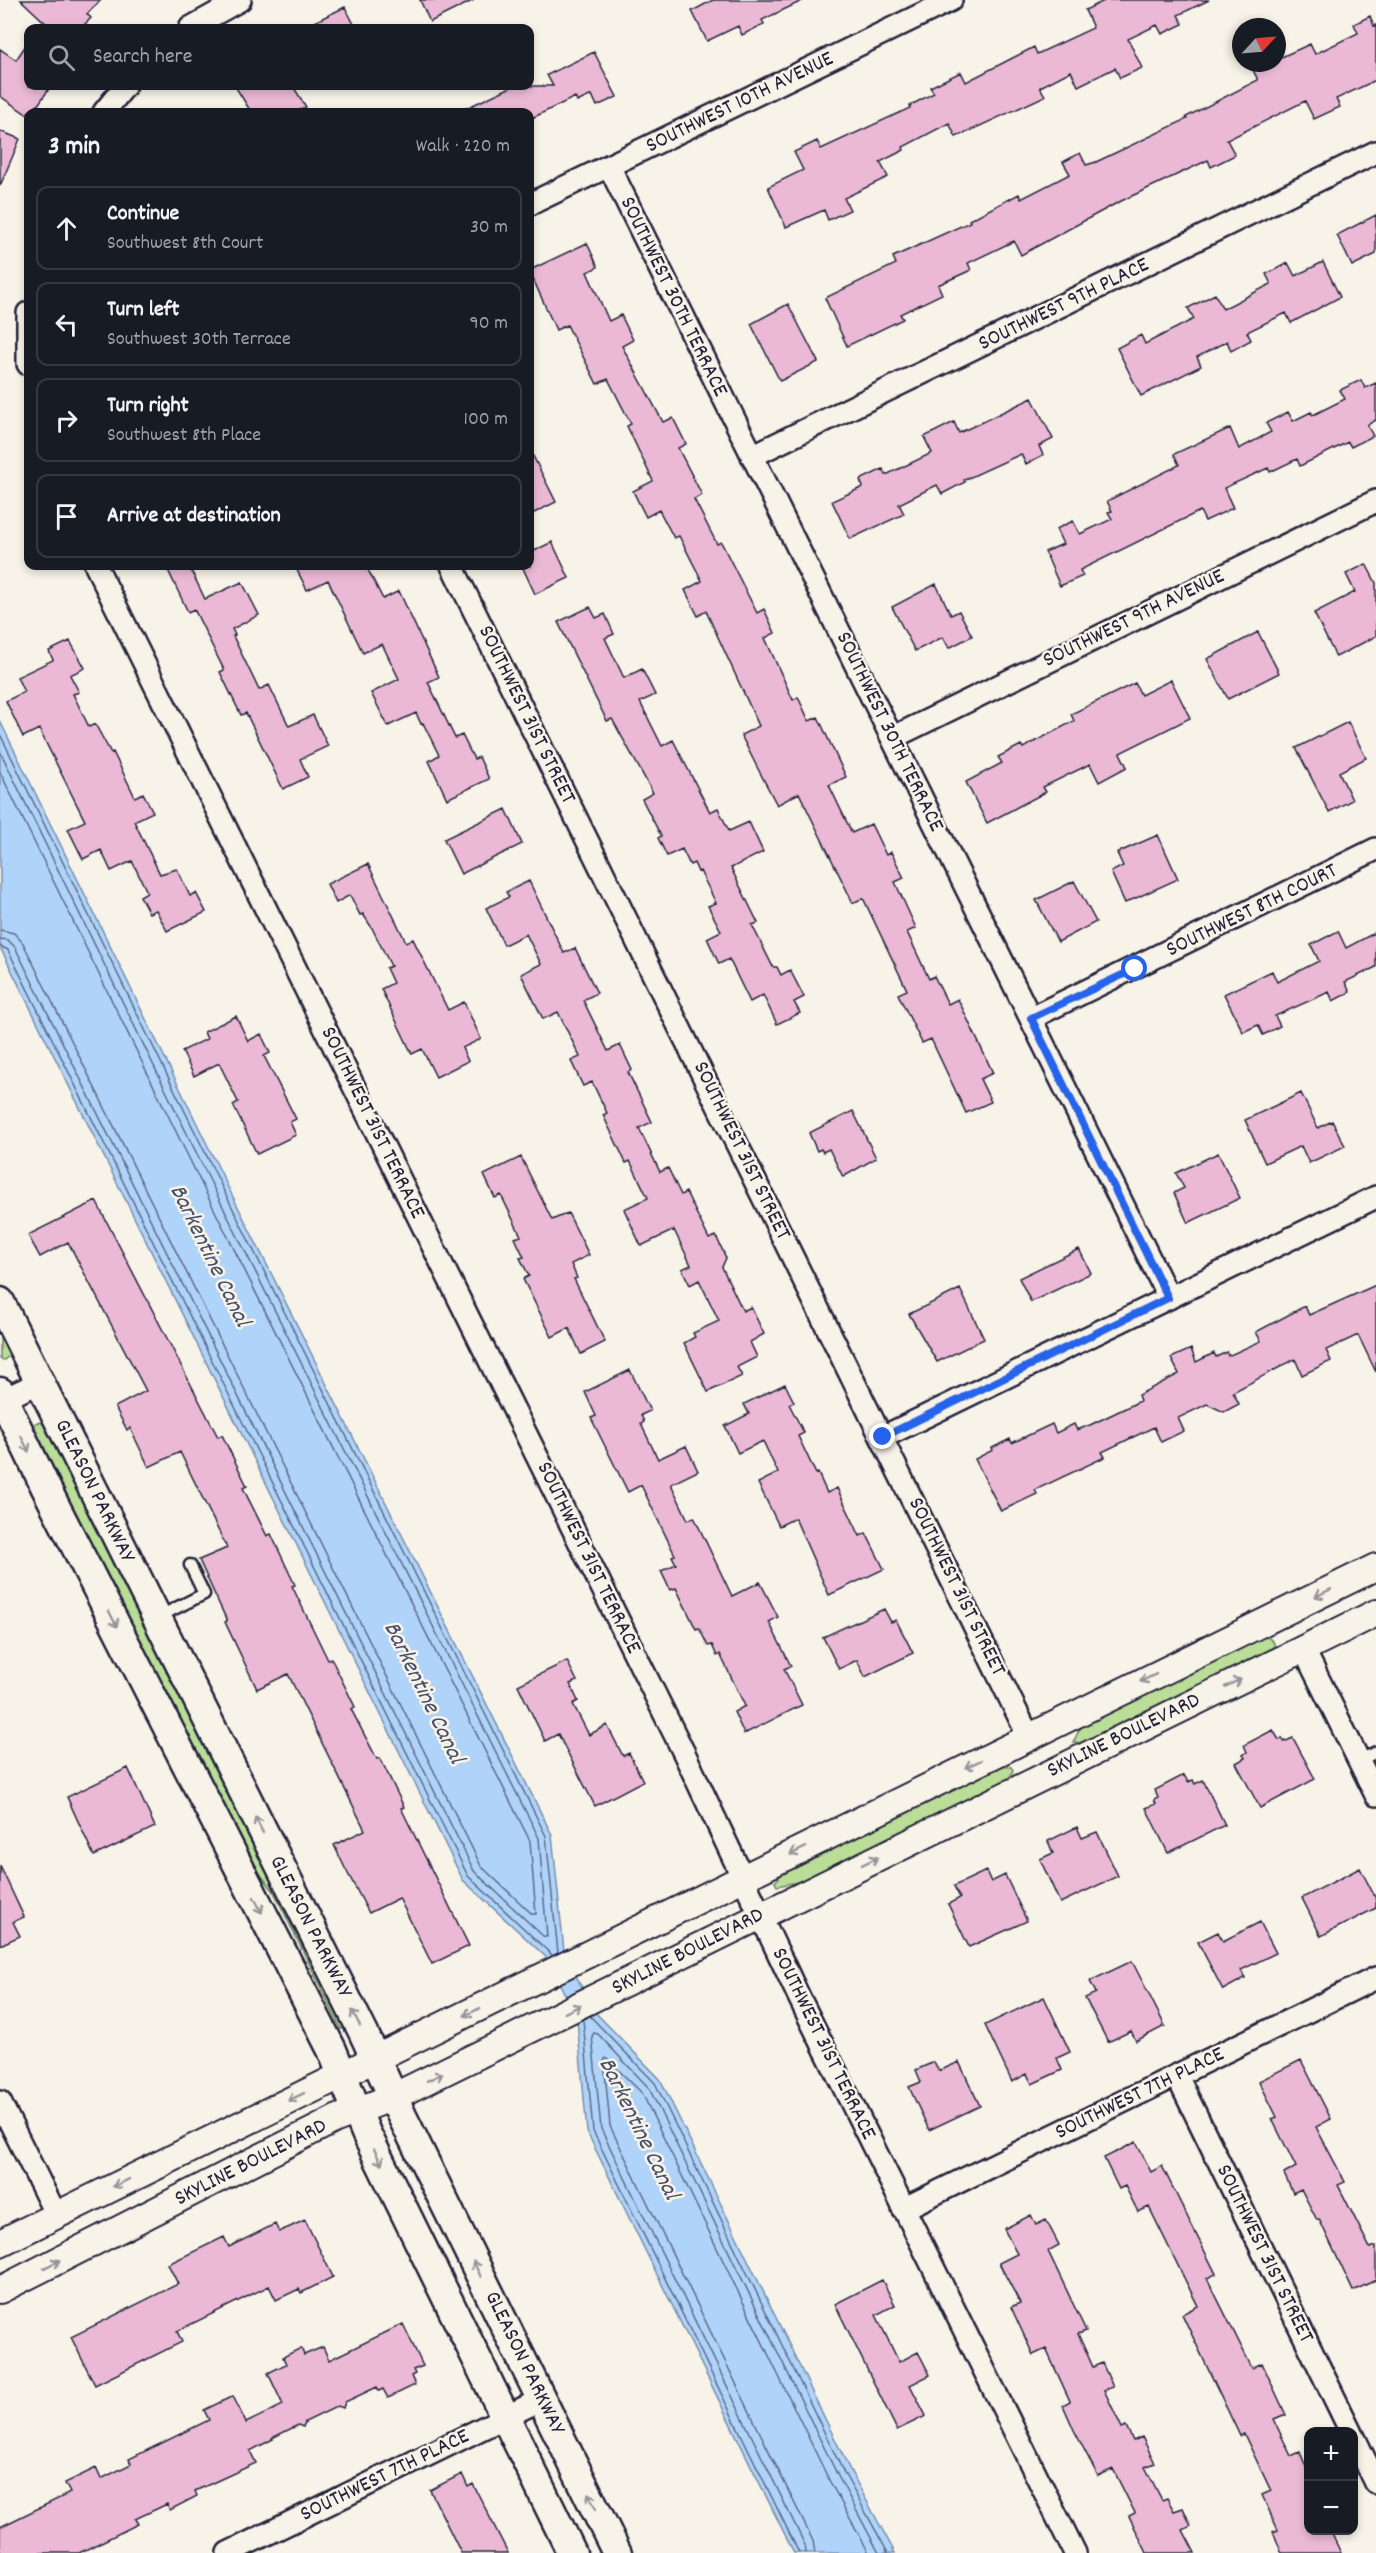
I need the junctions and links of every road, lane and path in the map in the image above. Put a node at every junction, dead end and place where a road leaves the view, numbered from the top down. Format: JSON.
{"nodes":[{"id":1,"x":240,"y":0,"type":"edge"},
{"id":2,"x":951,"y":0,"type":"edge"},
{"id":3,"x":197,"y":24,"type":"edge"},
{"id":4,"x":122,"y":90,"type":"edge"},
{"id":5,"x":107,"y":108,"type":"edge"},
{"id":6,"x":1376,"y":152,"type":"edge"},
{"id":7,"x":609,"y":166,"type":"junction"},
{"id":8,"x":534,"y":202,"type":"edge"},
{"id":9,"x":752,"y":456,"type":"junction"},
{"id":10,"x":1376,"y":501,"type":"edge"},
{"id":11,"x":98,"y":570,"type":"edge"},
{"id":12,"x":454,"y":570,"type":"edge"},
{"id":13,"x":892,"y":738,"type":"junction"},
{"id":14,"x":1376,"y":849,"type":"edge"},
{"id":15,"x":1031,"y":1018,"type":"junction"},
{"id":16,"x":1376,"y":1197,"type":"edge"},
{"id":17,"x":1168,"y":1298,"type":"junction"},
{"id":18,"x":0,"y":1302,"type":"edge"},
{"id":19,"x":40,"y":1382,"type":"junction"},
{"id":20,"x":1,"y":1397,"type":"edge"},
{"id":21,"x":883,"y":1437,"type":"junction"},
{"id":22,"x":190,"y":1565,"type":"dead end"},
{"id":23,"x":1376,"y":1567,"type":"edge"},
{"id":24,"x":1285,"y":1612,"type":"junction"},
{"id":25,"x":1376,"y":1613,"type":"edge"},
{"id":26,"x":156,"y":1618,"type":"junction"},
{"id":27,"x":1303,"y":1648,"type":"junction"},
{"id":28,"x":1029,"y":1737,"type":"junction"},
{"id":29,"x":1367,"y":1757,"type":"edge"},
{"id":30,"x":1048,"y":1774,"type":"junction"},
{"id":31,"x":1376,"y":1795,"type":"edge"},
{"id":32,"x":744,"y":1878,"type":"junction"},
{"id":33,"x":761,"y":1914,"type":"junction"},
{"id":34,"x":1376,"y":1978,"type":"edge"},
{"id":35,"x":376,"y":2060,"type":"junction"},
{"id":36,"x":342,"y":2076,"type":"junction"},
{"id":37,"x":1177,"y":2076,"type":"junction"},
{"id":38,"x":393,"y":2097,"type":"junction"},
{"id":39,"x":0,"y":2102,"type":"edge"},
{"id":40,"x":357,"y":2111,"type":"junction"},
{"id":41,"x":903,"y":2209,"type":"junction"},
{"id":42,"x":56,"y":2215,"type":"junction"},
{"id":43,"x":0,"y":2243,"type":"edge"},
{"id":44,"x":0,"y":2290,"type":"edge"},
{"id":45,"x":542,"y":2399,"type":"junction"},
{"id":46,"x":505,"y":2418,"type":"junction"},
{"id":47,"x":1349,"y":2427,"type":"edge"},
{"id":48,"x":1358,"y":2447,"type":"edge"},
{"id":49,"x":1376,"y":2483,"type":"edge"},
{"id":50,"x":228,"y":2553,"type":"edge"},
{"id":51,"x":572,"y":2553,"type":"edge"},
{"id":52,"x":618,"y":2553,"type":"edge"},
{"id":53,"x":1075,"y":2553,"type":"edge"}],
"edges":[{"from":1,"to":3,"type":"street"},
{"from":2,"to":7,"type":"street","name":"SOUTHWEST 10TH AVENUE"},
{"from":4,"to":5,"type":"street"},
{"from":6,"to":9,"type":"street","name":"SOUTHWEST 9TH PLACE"},
{"from":7,"to":8,"type":"street","name":"SOUTHWEST 10TH AVENUE"},
{"from":7,"to":9,"type":"street","name":"SOUTHWEST 30TH TERRACE"},
{"from":9,"to":13,"type":"street","name":"SOUTHWEST 30TH TERRACE"},
{"from":10,"to":13,"type":"street","name":"SOUTHWEST 9TH AVENUE"},
{"from":11,"to":32,"type":"street","name":"SOUTHWEST 31ST TERRACE"},
{"from":12,"to":21,"type":"street","name":"SOUTHWEST 31ST STREET"},
{"from":13,"to":15,"type":"street","name":"SOUTHWEST 30TH TERRACE"},
{"from":14,"to":15,"type":"street","name":"SOUTHWEST 8TH COURT"},
{"from":15,"to":17,"type":"street","name":"SOUTHWEST 30TH TERRACE"},
{"from":16,"to":17,"type":"street"},
{"from":17,"to":21,"type":"street"},
{"from":18,"to":19,"type":"main road","name":"GLEASON PARKWAY"},
{"from":19,"to":20,"type":"street"},
{"from":19,"to":26,"type":"main road","name":"GLEASON PARKWAY"},
{"from":20,"to":36,"type":"main road","name":"GLEASON PARKWAY","one_way":true},
{"from":21,"to":28,"type":"street","name":"SOUTHWEST 31ST STREET"},
{"from":22,"to":26,"type":"lane"},
{"from":23,"to":24,"type":"street","name":"SKYLINE BOULEVARD","one_way":true},
{"from":24,"to":27,"type":"street"},
{"from":24,"to":28,"type":"street","name":"SKYLINE BOULEVARD","one_way":true},
{"from":25,"to":27,"type":"street","name":"SKYLINE BOULEVARD"},
{"from":35,"to":26,"type":"main road","name":"GLEASON PARKWAY","one_way":true},
{"from":27,"to":29,"type":"street"},
{"from":30,"to":27,"type":"street","name":"SKYLINE BOULEVARD","one_way":true},
{"from":28,"to":30,"type":"street"},
{"from":28,"to":32,"type":"street","name":"SKYLINE BOULEVARD","one_way":true},
{"from":29,"to":31,"type":"street"},
{"from":33,"to":30,"type":"street","name":"SKYLINE BOULEVARD","one_way":true},
{"from":32,"to":33,"type":"street","name":"SOUTHWEST 31ST TERRACE"},
{"from":32,"to":35,"type":"street","name":"SKYLINE BOULEVARD","one_way":true},
{"from":38,"to":33,"type":"street","name":"SKYLINE BOULEVARD","one_way":true},
{"from":33,"to":41,"type":"street","name":"SOUTHWEST 31ST TERRACE"},
{"from":34,"to":37,"type":"street","name":"SOUTHWEST 7TH PLACE"},
{"from":35,"to":36,"type":"street","name":"SKYLINE BOULEVARD"},
{"from":35,"to":38,"type":"main road","name":"GLEASON PARKWAY"},
{"from":36,"to":40,"type":"main road","name":"GLEASON PARKWAY"},
{"from":36,"to":42,"type":"street","name":"SKYLINE BOULEVARD","one_way":true},
{"from":37,"to":41,"type":"street","name":"SOUTHWEST 7TH PLACE"},
{"from":37,"to":47,"type":"street","name":"SOUTHWEST 31ST STREET"},
{"from":38,"to":40,"type":"street","name":"SKYLINE BOULEVARD"},
{"from":45,"to":38,"type":"main road","name":"GLEASON PARKWAY","one_way":true},
{"from":39,"to":42,"type":"street"},
{"from":44,"to":40,"type":"street","name":"SKYLINE BOULEVARD","one_way":true},
{"from":40,"to":46,"type":"main road","name":"GLEASON PARKWAY","one_way":true},
{"from":41,"to":53,"type":"street","name":"SOUTHWEST 31ST TERRACE"},
{"from":42,"to":43,"type":"street","name":"SKYLINE BOULEVARD"},
{"from":45,"to":46,"type":"street","name":"SOUTHWEST 7TH PLACE"},
{"from":52,"to":45,"type":"main road","name":"GLEASON PARKWAY","one_way":true},
{"from":46,"to":50,"type":"street","name":"SOUTHWEST 7TH PLACE"},
{"from":46,"to":51,"type":"main road","name":"GLEASON PARKWAY"},
{"from":48,"to":49,"type":"street"}]}
